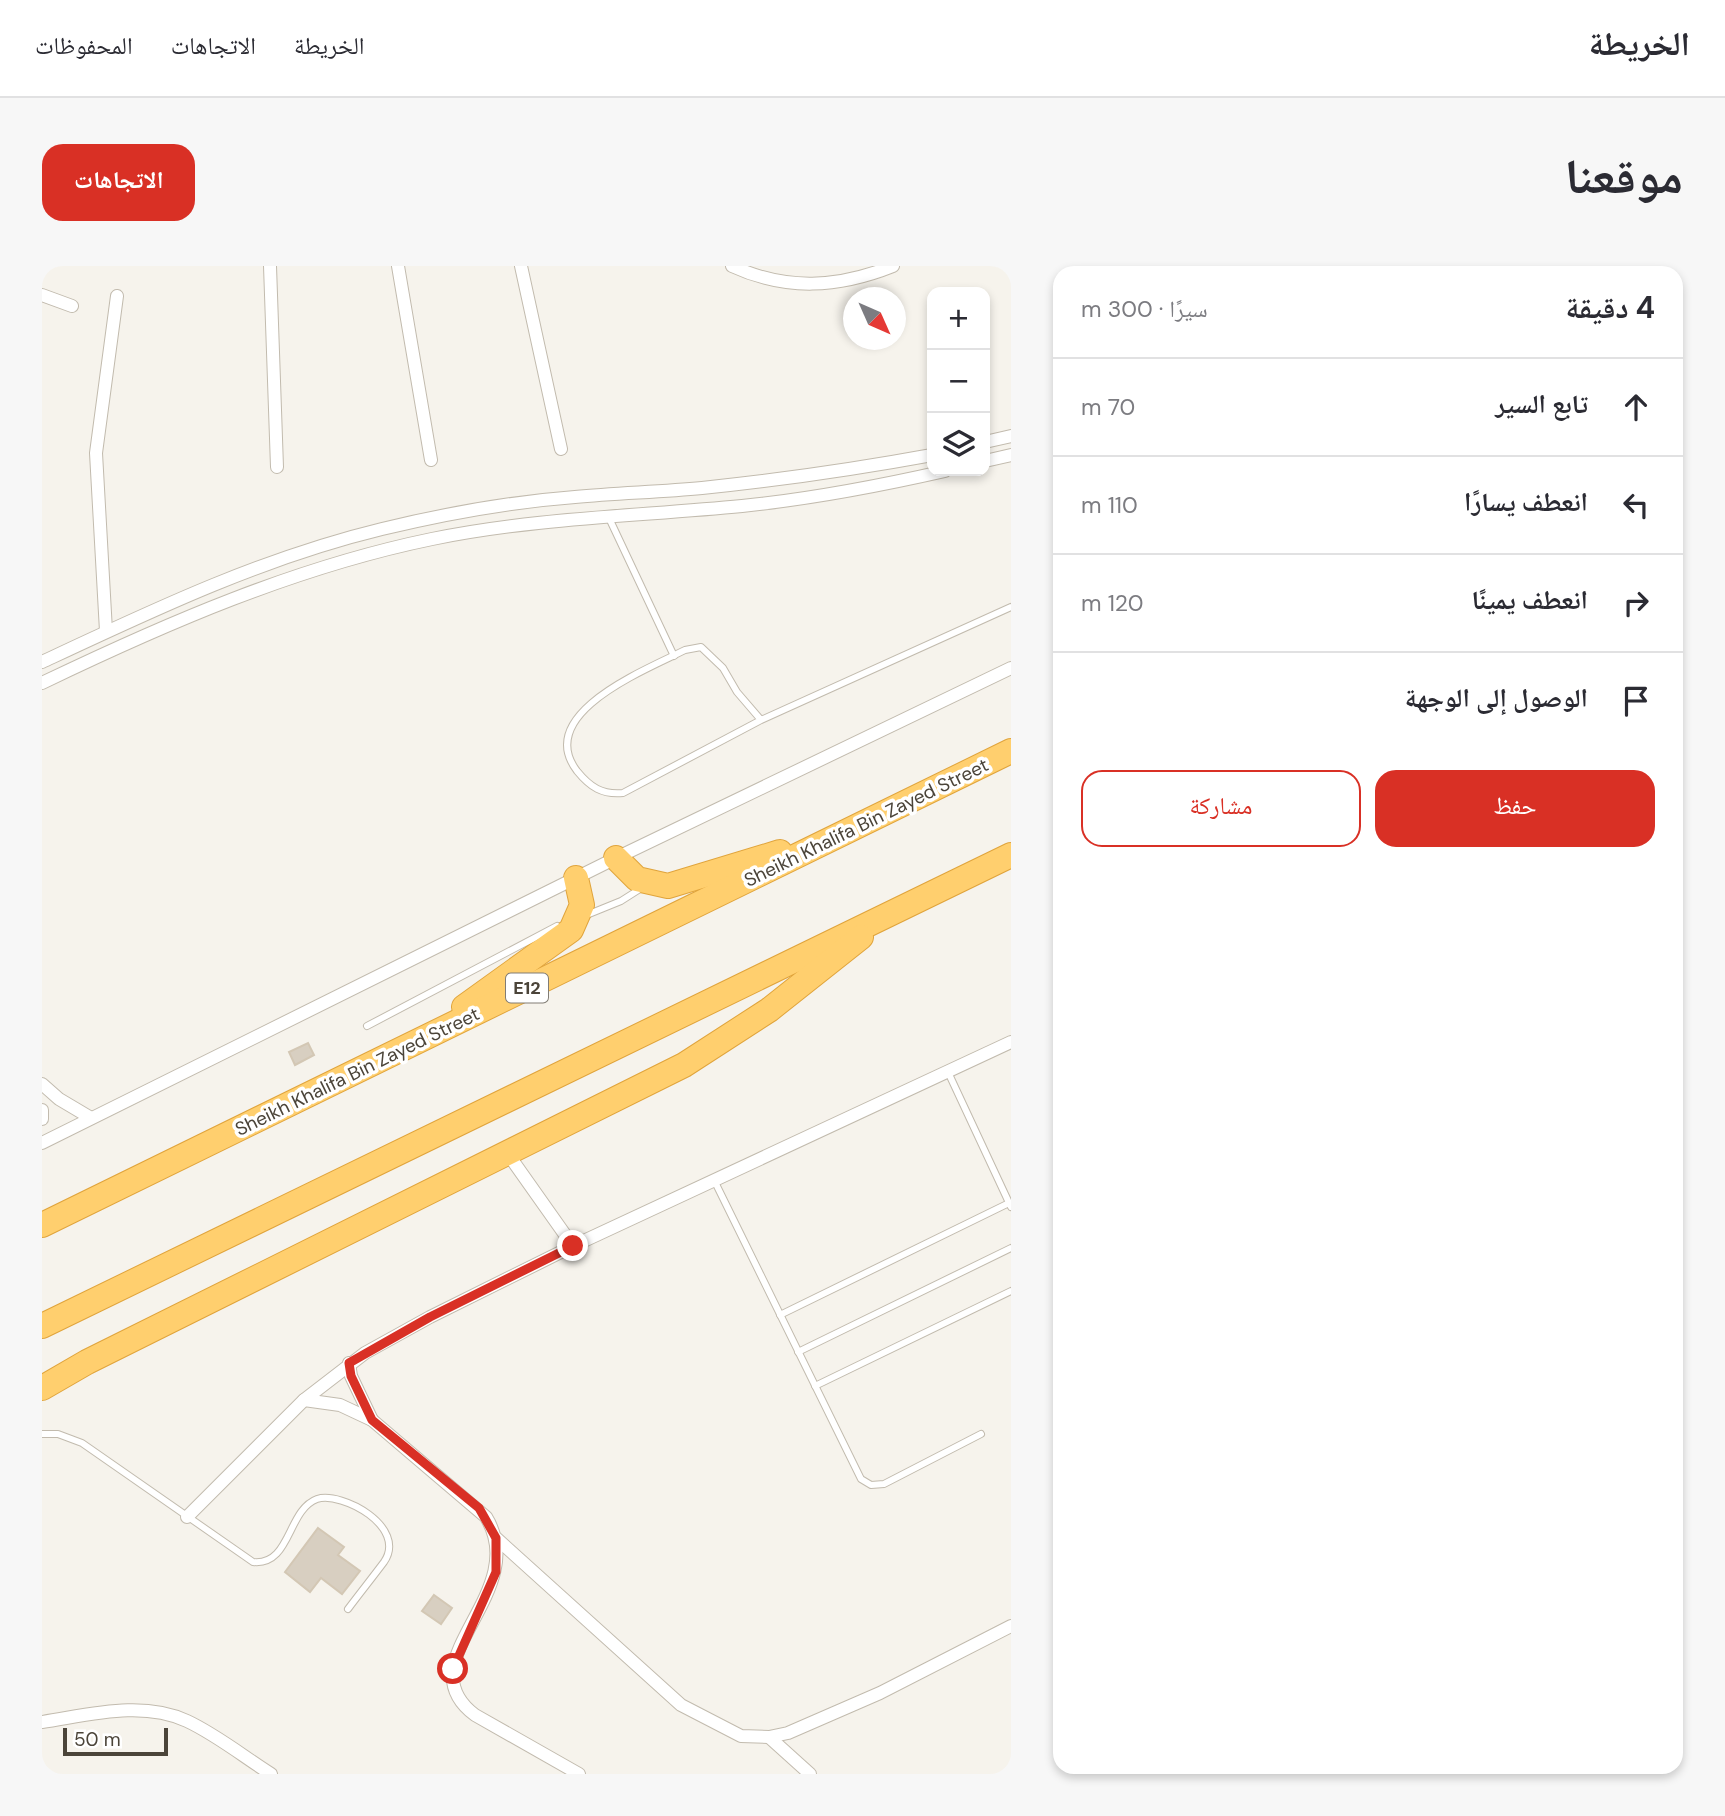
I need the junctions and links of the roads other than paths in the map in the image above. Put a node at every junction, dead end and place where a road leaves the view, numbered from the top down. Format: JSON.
{"nodes":[{"id":1,"x":270,"y":266,"type":"edge"},
{"id":2,"x":398,"y":266,"type":"edge"},
{"id":3,"x":521,"y":266,"type":"edge"},
{"id":4,"x":732,"y":266,"type":"edge"},
{"id":5,"x":893,"y":266,"type":"edge"},
{"id":6,"x":42,"y":295,"type":"edge"},
{"id":7,"x":117,"y":296,"type":"dead end"},
{"id":8,"x":72,"y":306,"type":"dead end"},
{"id":9,"x":1011,"y":436,"type":"edge"},
{"id":10,"x":990,"y":441,"type":"edge"},
{"id":11,"x":561,"y":449,"type":"dead end"},
{"id":12,"x":1011,"y":455,"type":"edge"},
{"id":13,"x":927,"y":456,"type":"edge"},
{"id":14,"x":431,"y":460,"type":"dead end"},
{"id":15,"x":990,"y":460,"type":"edge"},
{"id":16,"x":277,"y":467,"type":"dead end"},
{"id":17,"x":927,"y":475,"type":"edge"},
{"id":18,"x":609,"y":518,"type":"junction"},
{"id":19,"x":1011,"y":607,"type":"edge"},
{"id":20,"x":106,"y":631,"type":"junction"},
{"id":21,"x":674,"y":656,"type":"junction"},
{"id":22,"x":42,"y":662,"type":"edge"},
{"id":23,"x":1011,"y":668,"type":"edge"},
{"id":24,"x":42,"y":683,"type":"edge"},
{"id":25,"x":761,"y":720,"type":"junction"},
{"id":26,"x":1011,"y":751,"type":"edge"},
{"id":27,"x":822,"y":843,"type":"junction"},
{"id":28,"x":1011,"y":855,"type":"edge"},
{"id":29,"x":616,"y":858,"type":"junction"},
{"id":30,"x":576,"y":878,"type":"junction"},
{"id":31,"x":647,"y":883,"type":"junction"},
{"id":32,"x":889,"y":914,"type":"junction"},
{"id":33,"x":578,"y":918,"type":"junction"},
{"id":34,"x":366,"y":1026,"type":"dead end"},
{"id":35,"x":429,"y":1036,"type":"junction"},
{"id":36,"x":1011,"y":1042,"type":"edge"},
{"id":37,"x":947,"y":1071,"type":"junction"},
{"id":38,"x":42,"y":1084,"type":"edge"},
{"id":39,"x":42,"y":1110,"type":"edge"},
{"id":40,"x":91,"y":1118,"type":"junction"},
{"id":41,"x":42,"y":1119,"type":"edge"},
{"id":42,"x":42,"y":1143,"type":"edge"},
{"id":43,"x":508,"y":1154,"type":"junction"},
{"id":44,"x":715,"y":1182,"type":"junction"},
{"id":45,"x":1010,"y":1205,"type":"edge"},
{"id":46,"x":42,"y":1225,"type":"edge"},
{"id":47,"x":573,"y":1246,"type":"junction"},
{"id":48,"x":1011,"y":1248,"type":"edge"},
{"id":49,"x":1011,"y":1291,"type":"edge"},
{"id":50,"x":780,"y":1315,"type":"junction"},
{"id":51,"x":42,"y":1326,"type":"edge"},
{"id":52,"x":798,"y":1352,"type":"junction"},
{"id":53,"x":349,"y":1363,"type":"junction"},
{"id":54,"x":815,"y":1387,"type":"junction"},
{"id":55,"x":42,"y":1388,"type":"edge"},
{"id":56,"x":304,"y":1400,"type":"junction"},
{"id":57,"x":372,"y":1420,"type":"junction"},
{"id":58,"x":42,"y":1434,"type":"edge"},
{"id":59,"x":981,"y":1434,"type":"dead end"},
{"id":60,"x":187,"y":1517,"type":"junction"},
{"id":61,"x":496,"y":1538,"type":"junction"},
{"id":62,"x":348,"y":1609,"type":"dead end"},
{"id":63,"x":1011,"y":1626,"type":"edge"},
{"id":64,"x":42,"y":1722,"type":"edge"},
{"id":65,"x":769,"y":1737,"type":"junction"},
{"id":66,"x":271,"y":1774,"type":"edge"},
{"id":67,"x":579,"y":1774,"type":"edge"},
{"id":68,"x":810,"y":1774,"type":"edge"}],
"edges":[{"from":1,"to":16,"type":"street"},
{"from":2,"to":14,"type":"street"},
{"from":3,"to":11,"type":"street"},
{"from":4,"to":5,"type":"street"},
{"from":6,"to":8,"type":"street"},
{"from":7,"to":20,"type":"street"},
{"from":9,"to":10,"type":"street"},
{"from":12,"to":15,"type":"street"},
{"from":13,"to":20,"type":"street"},
{"from":17,"to":18,"type":"street"},
{"from":18,"to":21,"type":"lane"},
{"from":18,"to":24,"type":"street"},
{"from":19,"to":25,"type":"lane"},
{"from":20,"to":22,"type":"street"},
{"from":21,"to":25,"type":"lane"},
{"from":21,"to":25,"type":"lane"},
{"from":23,"to":29,"type":"street"},
{"from":26,"to":27,"type":"highway","name":"Sheikh Khalifa Bin Zayed Street","number":"E12"},
{"from":27,"to":31,"type":"highway"},
{"from":27,"to":35,"type":"highway","name":"Sheikh Khalifa Bin Zayed Street","number":"E12"},
{"from":28,"to":32,"type":"highway"},
{"from":29,"to":30,"type":"street"},
{"from":29,"to":31,"type":"highway"},
{"from":30,"to":33,"type":"highway"},
{"from":30,"to":40,"type":"street"},
{"from":31,"to":33,"type":"lane"},
{"from":32,"to":43,"type":"highway"},
{"from":32,"to":51,"type":"highway"},
{"from":33,"to":34,"type":"lane"},
{"from":33,"to":35,"type":"highway"},
{"from":35,"to":46,"type":"highway","name":"Sheikh Khalifa Bin Zayed Street","number":"E12"},
{"from":36,"to":37,"type":"street"},
{"from":37,"to":44,"type":"street"},
{"from":37,"to":45,"type":"lane"},
{"from":38,"to":40,"type":"street"},
{"from":39,"to":41,"type":"street"},
{"from":40,"to":42,"type":"street"},
{"from":43,"to":47,"type":"street"},
{"from":43,"to":55,"type":"highway"},
{"from":44,"to":47,"type":"street"},
{"from":44,"to":50,"type":"lane"},
{"from":45,"to":50,"type":"lane"},
{"from":47,"to":53,"type":"street"},
{"from":48,"to":52,"type":"lane"},
{"from":49,"to":54,"type":"lane"},
{"from":50,"to":52,"type":"lane"},
{"from":52,"to":54,"type":"lane"},
{"from":53,"to":56,"type":"street"},
{"from":53,"to":57,"type":"street"},
{"from":54,"to":59,"type":"lane"},
{"from":56,"to":57,"type":"street"},
{"from":56,"to":60,"type":"street"},
{"from":57,"to":61,"type":"street"},
{"from":58,"to":60,"type":"lane"},
{"from":60,"to":62,"type":"lane"},
{"from":61,"to":65,"type":"street"},
{"from":61,"to":67,"type":"street"},
{"from":63,"to":65,"type":"street"},
{"from":64,"to":66,"type":"street"},
{"from":65,"to":68,"type":"street"}]}
